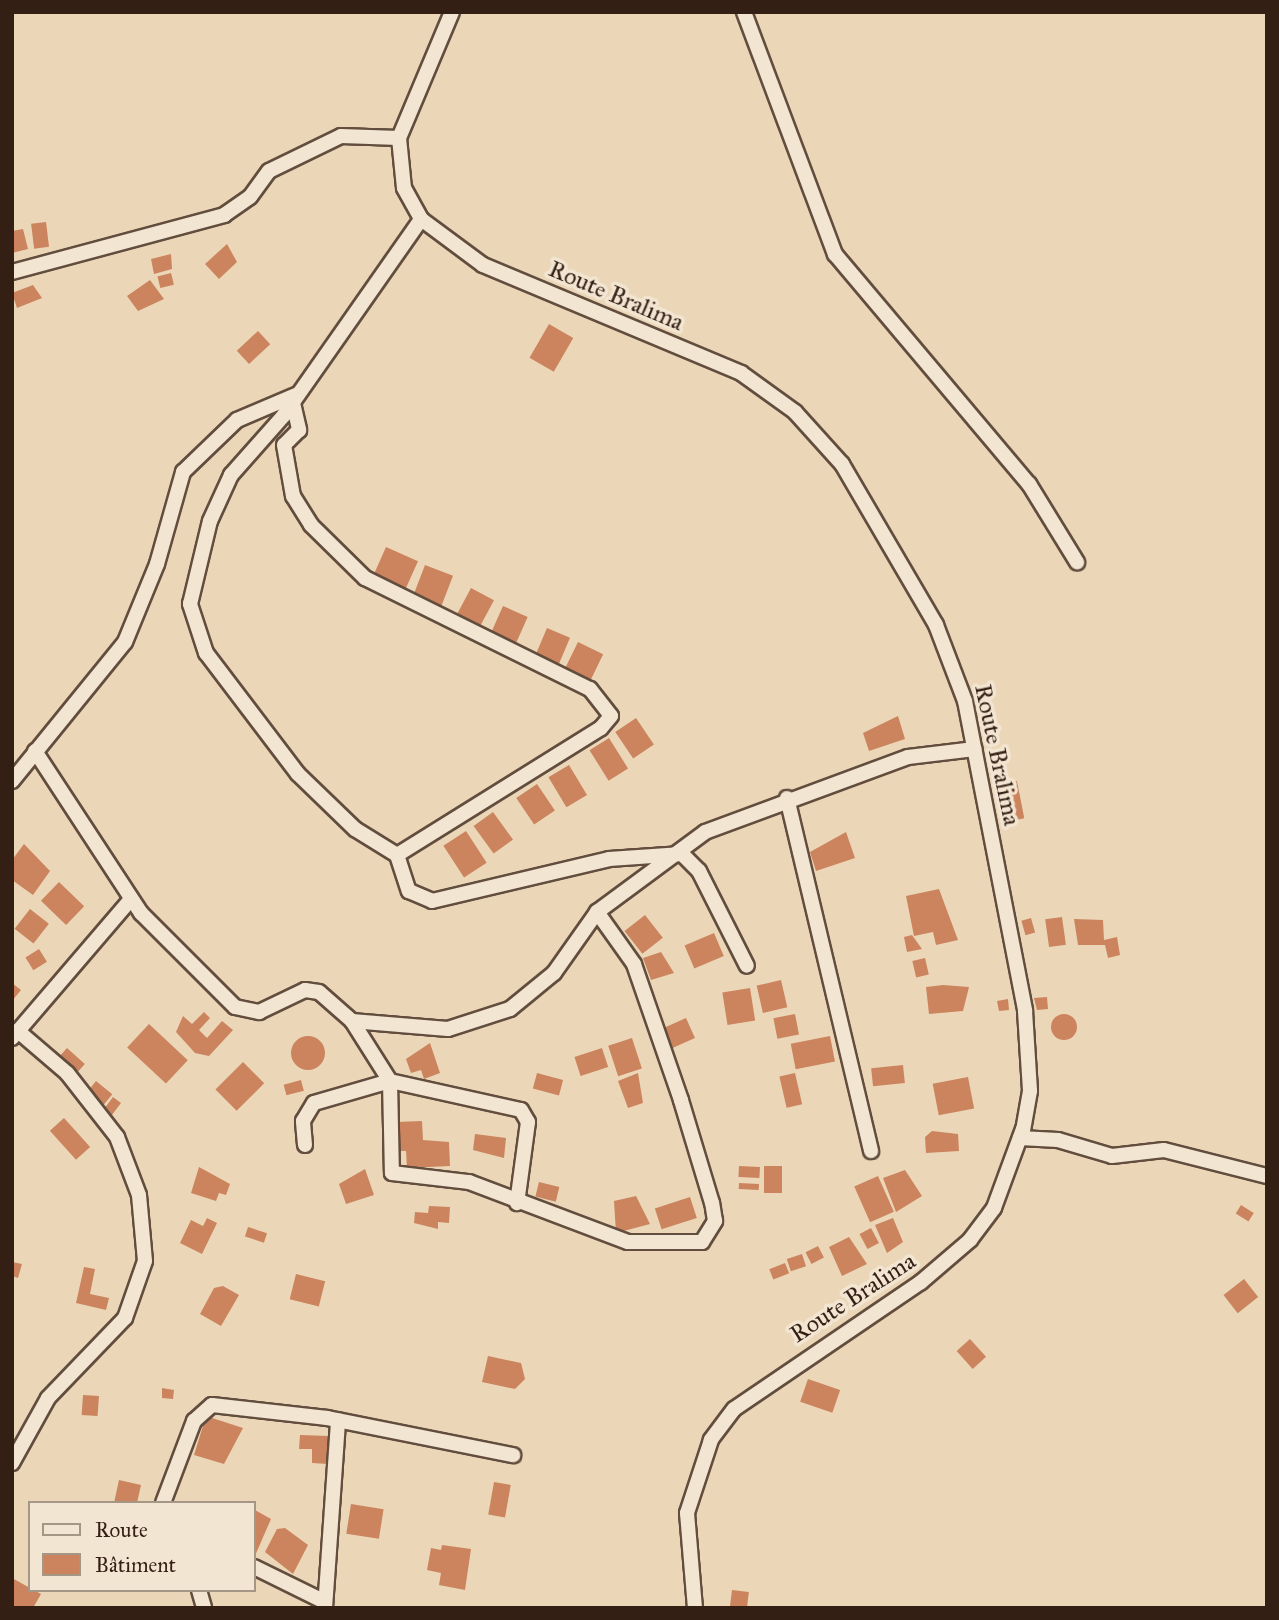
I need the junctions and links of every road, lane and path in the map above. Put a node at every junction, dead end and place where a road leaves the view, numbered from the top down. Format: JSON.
{"nodes":[{"id":1,"x":452,"y":12,"type":"edge"},
{"id":2,"x":744,"y":12,"type":"edge"},
{"id":3,"x":399,"y":138,"type":"junction"},
{"id":4,"x":421,"y":219,"type":"junction"},
{"id":5,"x":12,"y":272,"type":"edge"},
{"id":6,"x":295,"y":399,"type":"junction"},
{"id":7,"x":1077,"y":562,"type":"dead end"},
{"id":8,"x":975,"y":748,"type":"junction"},
{"id":9,"x":35,"y":751,"type":"junction"},
{"id":10,"x":12,"y":781,"type":"edge"},
{"id":11,"x":787,"y":798,"type":"junction"},
{"id":12,"x":682,"y":854,"type":"junction"},
{"id":13,"x":397,"y":855,"type":"junction"},
{"id":14,"x":131,"y":899,"type":"junction"},
{"id":15,"x":597,"y":912,"type":"junction"},
{"id":16,"x":747,"y":966,"type":"dead end"},
{"id":17,"x":352,"y":1021,"type":"junction"},
{"id":18,"x":15,"y":1035,"type":"edge"},
{"id":19,"x":390,"y":1080,"type":"junction"},
{"id":20,"x":1020,"y":1138,"type":"junction"},
{"id":21,"x":305,"y":1145,"type":"dead end"},
{"id":22,"x":871,"y":1152,"type":"dead end"},
{"id":23,"x":1267,"y":1176,"type":"edge"},
{"id":24,"x":517,"y":1203,"type":"junction"},
{"id":25,"x":338,"y":1420,"type":"junction"},
{"id":26,"x":513,"y":1455,"type":"dead end"},
{"id":27,"x":12,"y":1463,"type":"edge"},
{"id":28,"x":164,"y":1501,"type":"edge"},
{"id":29,"x":256,"y":1568,"type":"edge"},
{"id":30,"x":326,"y":1605,"type":"edge"},
{"id":31,"x":695,"y":1608,"type":"edge"}],
"edges":[{"from":1,"to":3,"type":"street","name":"Route Bralima"},
{"from":2,"to":7,"type":"street"},
{"from":3,"to":4,"type":"street","name":"Route Bralima"},
{"from":3,"to":5,"type":"street"},
{"from":4,"to":6,"type":"street"},
{"from":4,"to":8,"type":"street","name":"Route Bralima"},
{"from":6,"to":9,"type":"street"},
{"from":6,"to":13,"type":"street"},
{"from":6,"to":13,"type":"street"},
{"from":8,"to":11,"type":"street"},
{"from":8,"to":20,"type":"street","name":"Route Bralima"},
{"from":9,"to":10,"type":"street"},
{"from":9,"to":14,"type":"street"},
{"from":11,"to":12,"type":"street"},
{"from":11,"to":22,"type":"street"},
{"from":12,"to":13,"type":"street"},
{"from":12,"to":15,"type":"street"},
{"from":12,"to":16,"type":"street"},
{"from":14,"to":17,"type":"street"},
{"from":14,"to":18,"type":"street"},
{"from":15,"to":17,"type":"street"},
{"from":15,"to":24,"type":"street"},
{"from":17,"to":19,"type":"street"},
{"from":18,"to":27,"type":"street"},
{"from":19,"to":21,"type":"street"},
{"from":19,"to":24,"type":"street"},
{"from":19,"to":24,"type":"street"},
{"from":20,"to":23,"type":"street"},
{"from":20,"to":31,"type":"street","name":"Route Bralima"},
{"from":25,"to":26,"type":"street"},
{"from":25,"to":28,"type":"street"},
{"from":25,"to":30,"type":"street"},
{"from":29,"to":30,"type":"street"}]}
